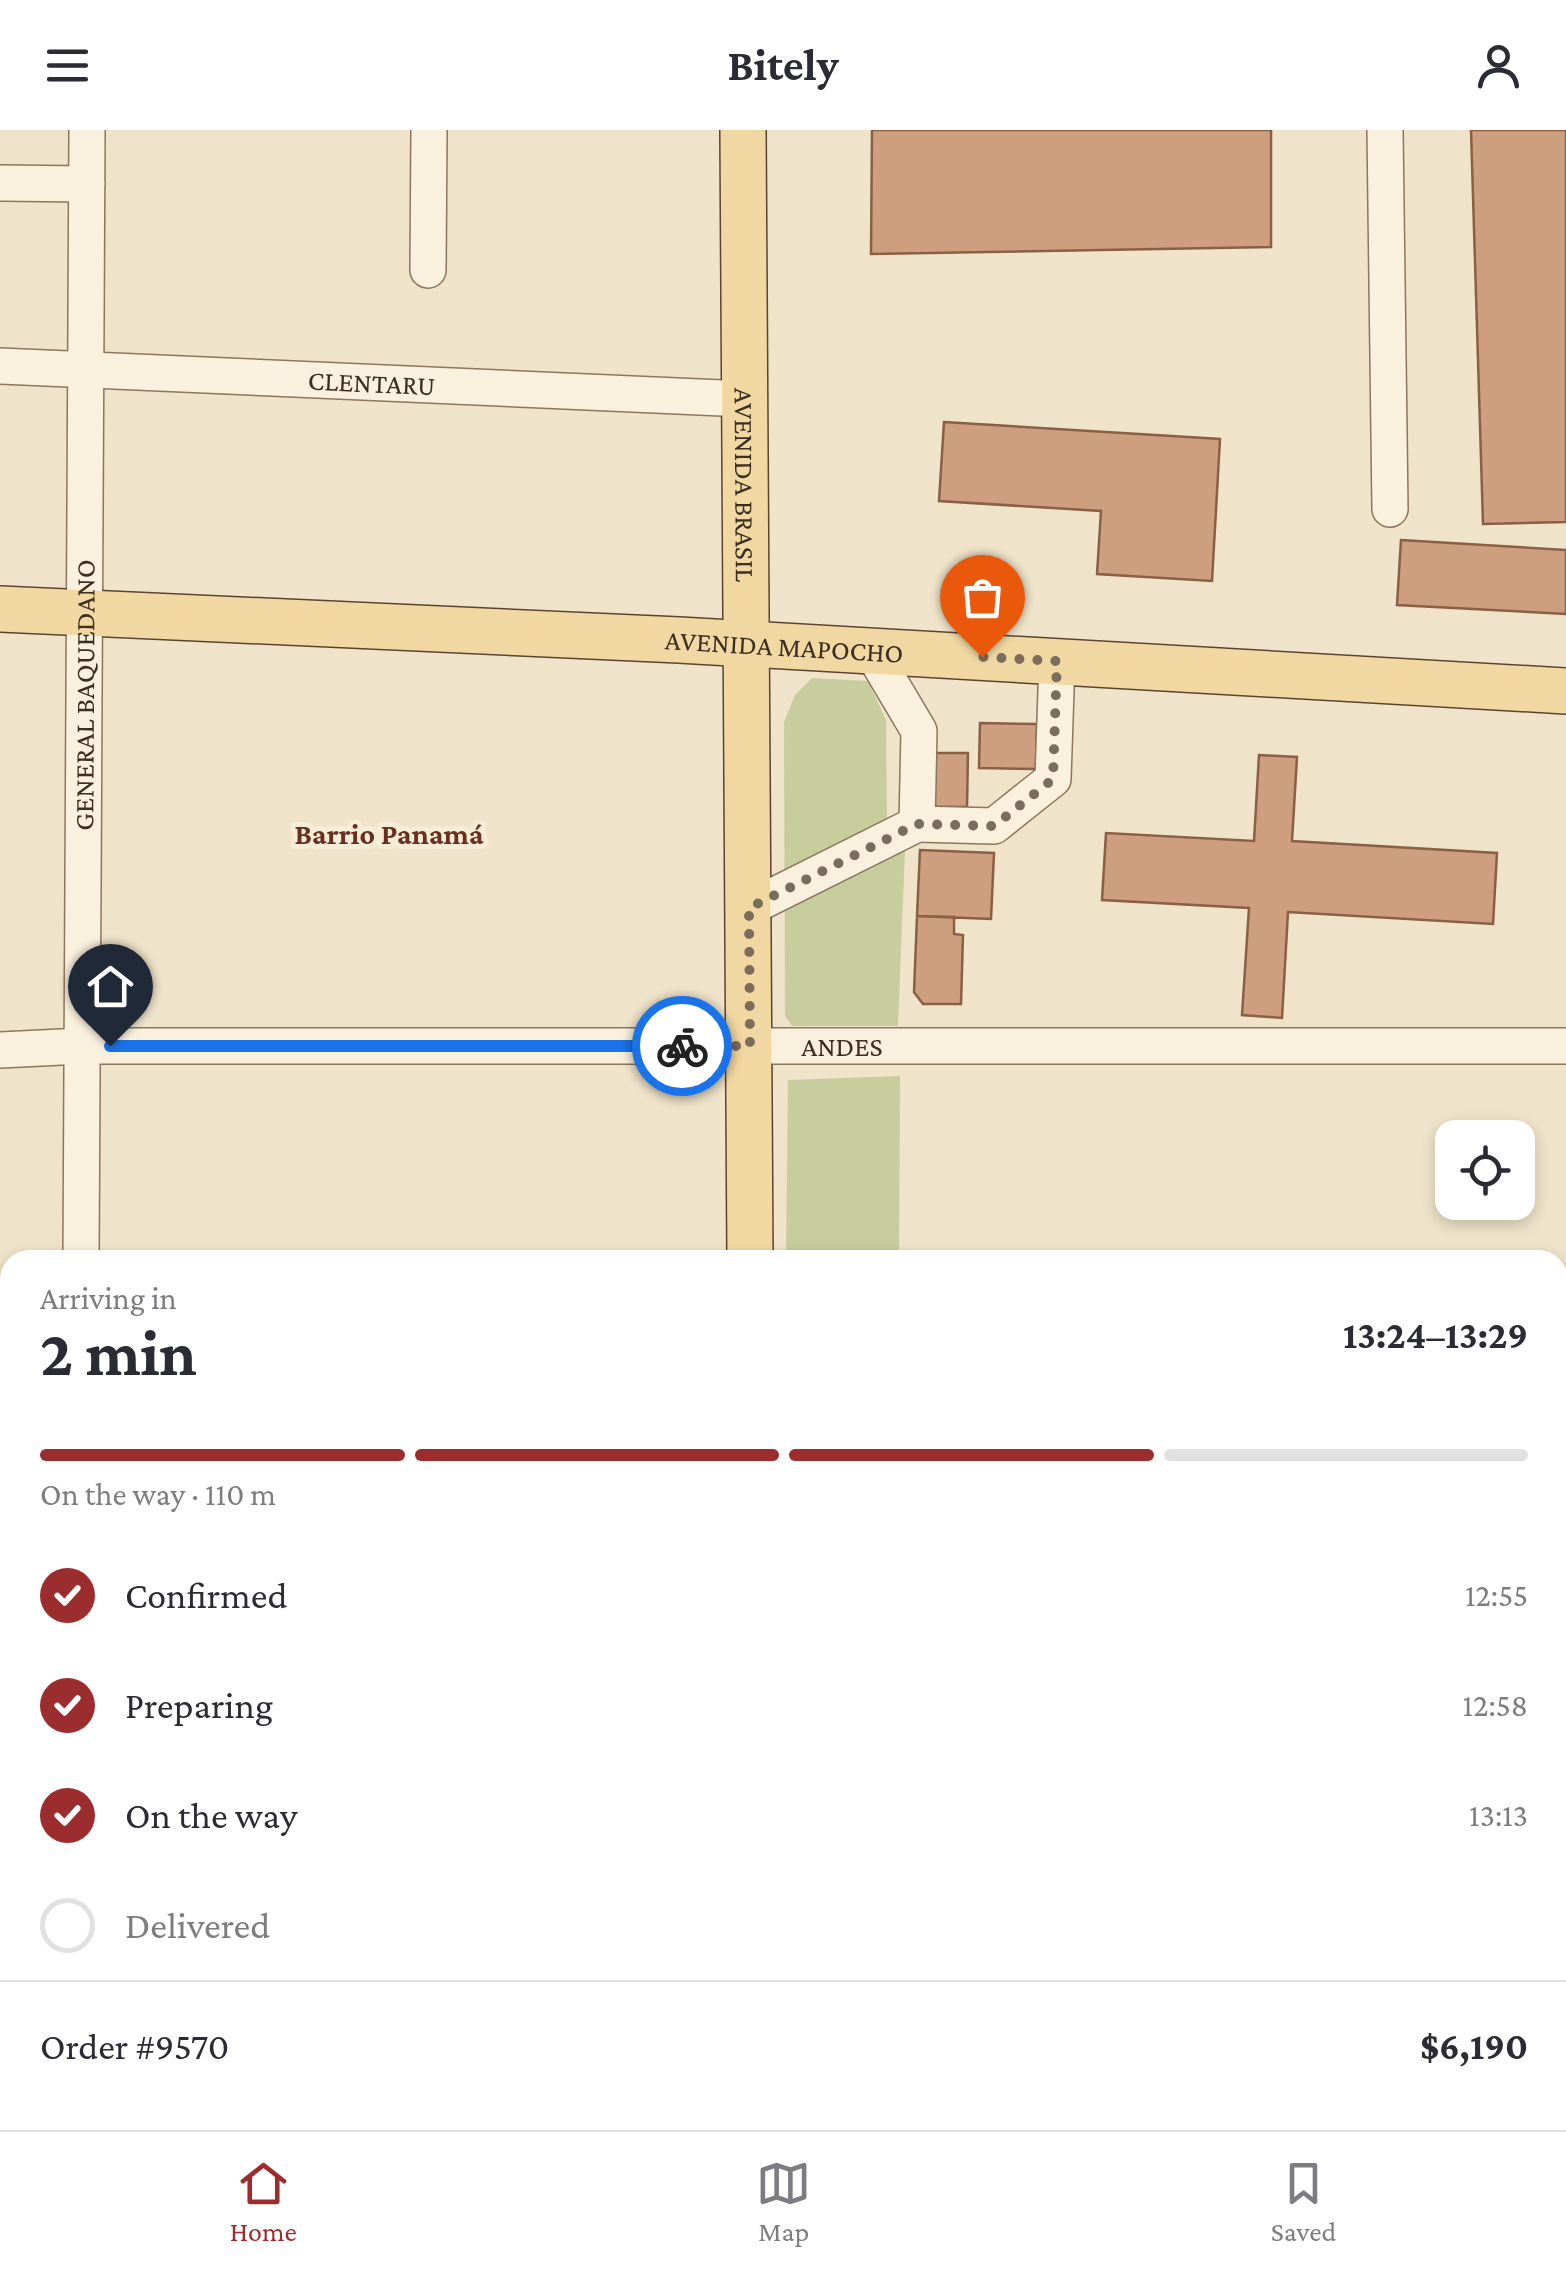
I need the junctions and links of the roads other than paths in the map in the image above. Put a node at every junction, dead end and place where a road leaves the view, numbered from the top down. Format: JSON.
{"nodes":[{"id":1,"x":88,"y":130,"type":"edge"},
{"id":2,"x":428,"y":130,"type":"edge"},
{"id":3,"x":743,"y":130,"type":"edge"},
{"id":4,"x":1385,"y":130,"type":"edge"},
{"id":5,"x":0,"y":182,"type":"edge"},
{"id":6,"x":87,"y":184,"type":"junction"},
{"id":7,"x":428,"y":270,"type":"dead end"},
{"id":8,"x":0,"y":366,"type":"edge"},
{"id":9,"x":86,"y":369,"type":"junction"},
{"id":10,"x":745,"y":399,"type":"junction"},
{"id":11,"x":1390,"y":509,"type":"dead end"},
{"id":12,"x":0,"y":609,"type":"edge"},
{"id":13,"x":85,"y":612,"type":"junction"},
{"id":14,"x":746,"y":643,"type":"junction"},
{"id":15,"x":871,"y":650,"type":"junction"},
{"id":16,"x":1057,"y":661,"type":"junction"},
{"id":17,"x":1566,"y":691,"type":"edge"},
{"id":18,"x":917,"y":824,"type":"junction"},
{"id":19,"x":749,"y":908,"type":"junction"},
{"id":20,"x":82,"y":1046,"type":"junction"},
{"id":21,"x":750,"y":1046,"type":"junction"},
{"id":22,"x":1566,"y":1046,"type":"edge"},
{"id":23,"x":0,"y":1050,"type":"edge"},
{"id":24,"x":81,"y":1250,"type":"edge"},
{"id":25,"x":750,"y":1250,"type":"edge"}],
"edges":[{"from":1,"to":6,"type":"street","name":"GENERAL BAQUEDANO"},
{"from":2,"to":7,"type":"street"},
{"from":3,"to":10,"type":"main road","name":"AVENIDA BRASIL"},
{"from":4,"to":11,"type":"street"},
{"from":5,"to":6,"type":"street"},
{"from":6,"to":9,"type":"street","name":"GENERAL BAQUEDANO"},
{"from":8,"to":9,"type":"street","name":"CLENTARU"},
{"from":9,"to":10,"type":"street","name":"CLENTARU"},
{"from":9,"to":13,"type":"street","name":"GENERAL BAQUEDANO"},
{"from":10,"to":14,"type":"main road","name":"AVENIDA BRASIL"},
{"from":12,"to":13,"type":"main road","name":"AVENIDA MAPOCHO"},
{"from":13,"to":14,"type":"main road","name":"AVENIDA MAPOCHO"},
{"from":13,"to":20,"type":"street","name":"GENERAL BAQUEDANO"},
{"from":14,"to":15,"type":"main road","name":"AVENIDA MAPOCHO"},
{"from":14,"to":19,"type":"main road","name":"AVENIDA BRASIL"},
{"from":15,"to":16,"type":"main road","name":"AVENIDA MAPOCHO"},
{"from":15,"to":18,"type":"street"},
{"from":16,"to":17,"type":"main road","name":"AVENIDA MAPOCHO"},
{"from":16,"to":18,"type":"street"},
{"from":18,"to":19,"type":"street"},
{"from":19,"to":21,"type":"main road","name":"AVENIDA BRASIL"},
{"from":20,"to":21,"type":"street","name":"ANDES"},
{"from":20,"to":23,"type":"street","name":"ANDES"},
{"from":20,"to":24,"type":"street","name":"GENERAL BAQUEDANO"},
{"from":21,"to":22,"type":"street","name":"ANDES"},
{"from":21,"to":25,"type":"main road","name":"AVENIDA BRASIL"}]}
